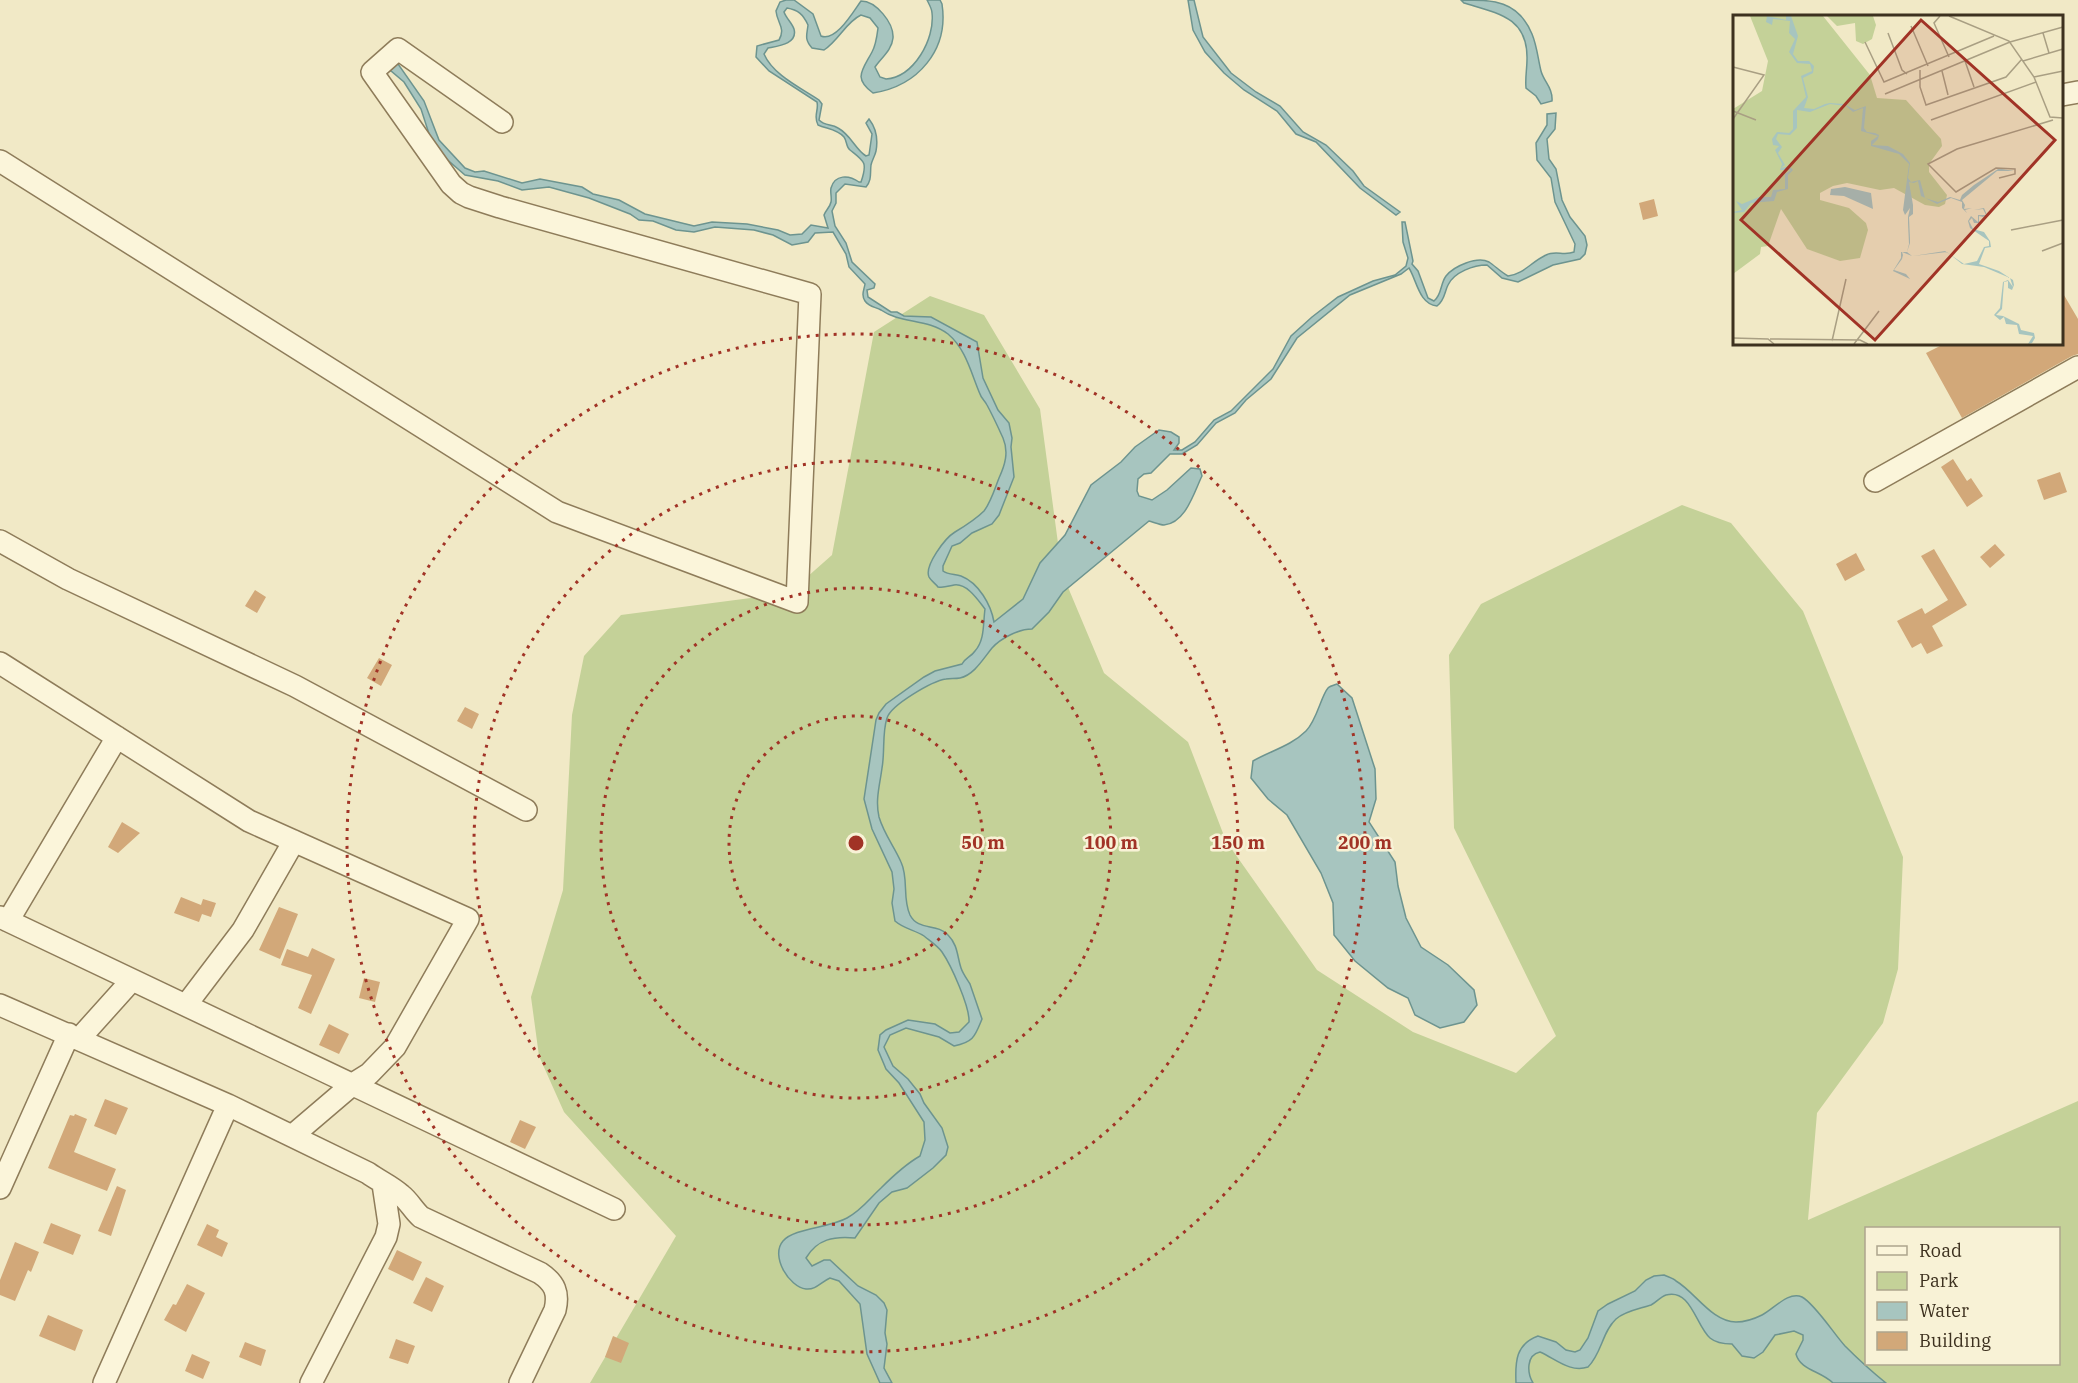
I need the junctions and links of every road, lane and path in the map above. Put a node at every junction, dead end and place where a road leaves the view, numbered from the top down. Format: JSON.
{"nodes":[{"id":1,"x":2078,"y":92,"type":"edge"},
{"id":2,"x":2063,"y":95,"type":"edge"},
{"id":3,"x":502,"y":122,"type":"dead end"},
{"id":4,"x":0,"y":161,"type":"edge"},
{"id":5,"x":2078,"y":367,"type":"edge"},
{"id":6,"x":1875,"y":481,"type":"dead end"},
{"id":7,"x":0,"y":541,"type":"edge"},
{"id":8,"x":0,"y":663,"type":"edge"},
{"id":9,"x":117,"y":737,"type":"junction"},
{"id":10,"x":526,"y":810,"type":"dead end"},
{"id":11,"x":294,"y":841,"type":"junction"},
{"id":12,"x":4,"y":919,"type":"edge"},
{"id":13,"x":132,"y":980,"type":"junction"},
{"id":14,"x":0,"y":1005,"type":"edge"},
{"id":15,"x":186,"y":1005,"type":"junction"},
{"id":16,"x":74,"y":1036,"type":"junction"},
{"id":17,"x":354,"y":1084,"type":"junction"},
{"id":18,"x":228,"y":1105,"type":"junction"},
{"id":19,"x":292,"y":1136,"type":"junction"},
{"id":20,"x":383,"y":1184,"type":"junction"},
{"id":21,"x":0,"y":1188,"type":"edge"},
{"id":22,"x":614,"y":1209,"type":"dead end"},
{"id":23,"x":104,"y":1383,"type":"edge"},
{"id":24,"x":311,"y":1383,"type":"edge"},
{"id":25,"x":520,"y":1383,"type":"edge"}],
"edges":[{"from":1,"to":2,"type":"street"},
{"from":3,"to":4,"type":"street"},
{"from":5,"to":6,"type":"street"},
{"from":7,"to":10,"type":"street"},
{"from":8,"to":9,"type":"street"},
{"from":9,"to":11,"type":"street"},
{"from":9,"to":12,"type":"street"},
{"from":11,"to":15,"type":"street"},
{"from":11,"to":17,"type":"street"},
{"from":12,"to":13,"type":"street"},
{"from":13,"to":15,"type":"street"},
{"from":13,"to":16,"type":"street"},
{"from":14,"to":16,"type":"street"},
{"from":15,"to":17,"type":"street"},
{"from":16,"to":18,"type":"street"},
{"from":16,"to":21,"type":"street"},
{"from":17,"to":19,"type":"street"},
{"from":17,"to":22,"type":"street"},
{"from":18,"to":19,"type":"street"},
{"from":18,"to":23,"type":"street"},
{"from":19,"to":20,"type":"street"},
{"from":20,"to":24,"type":"street"},
{"from":20,"to":25,"type":"street"}]}
